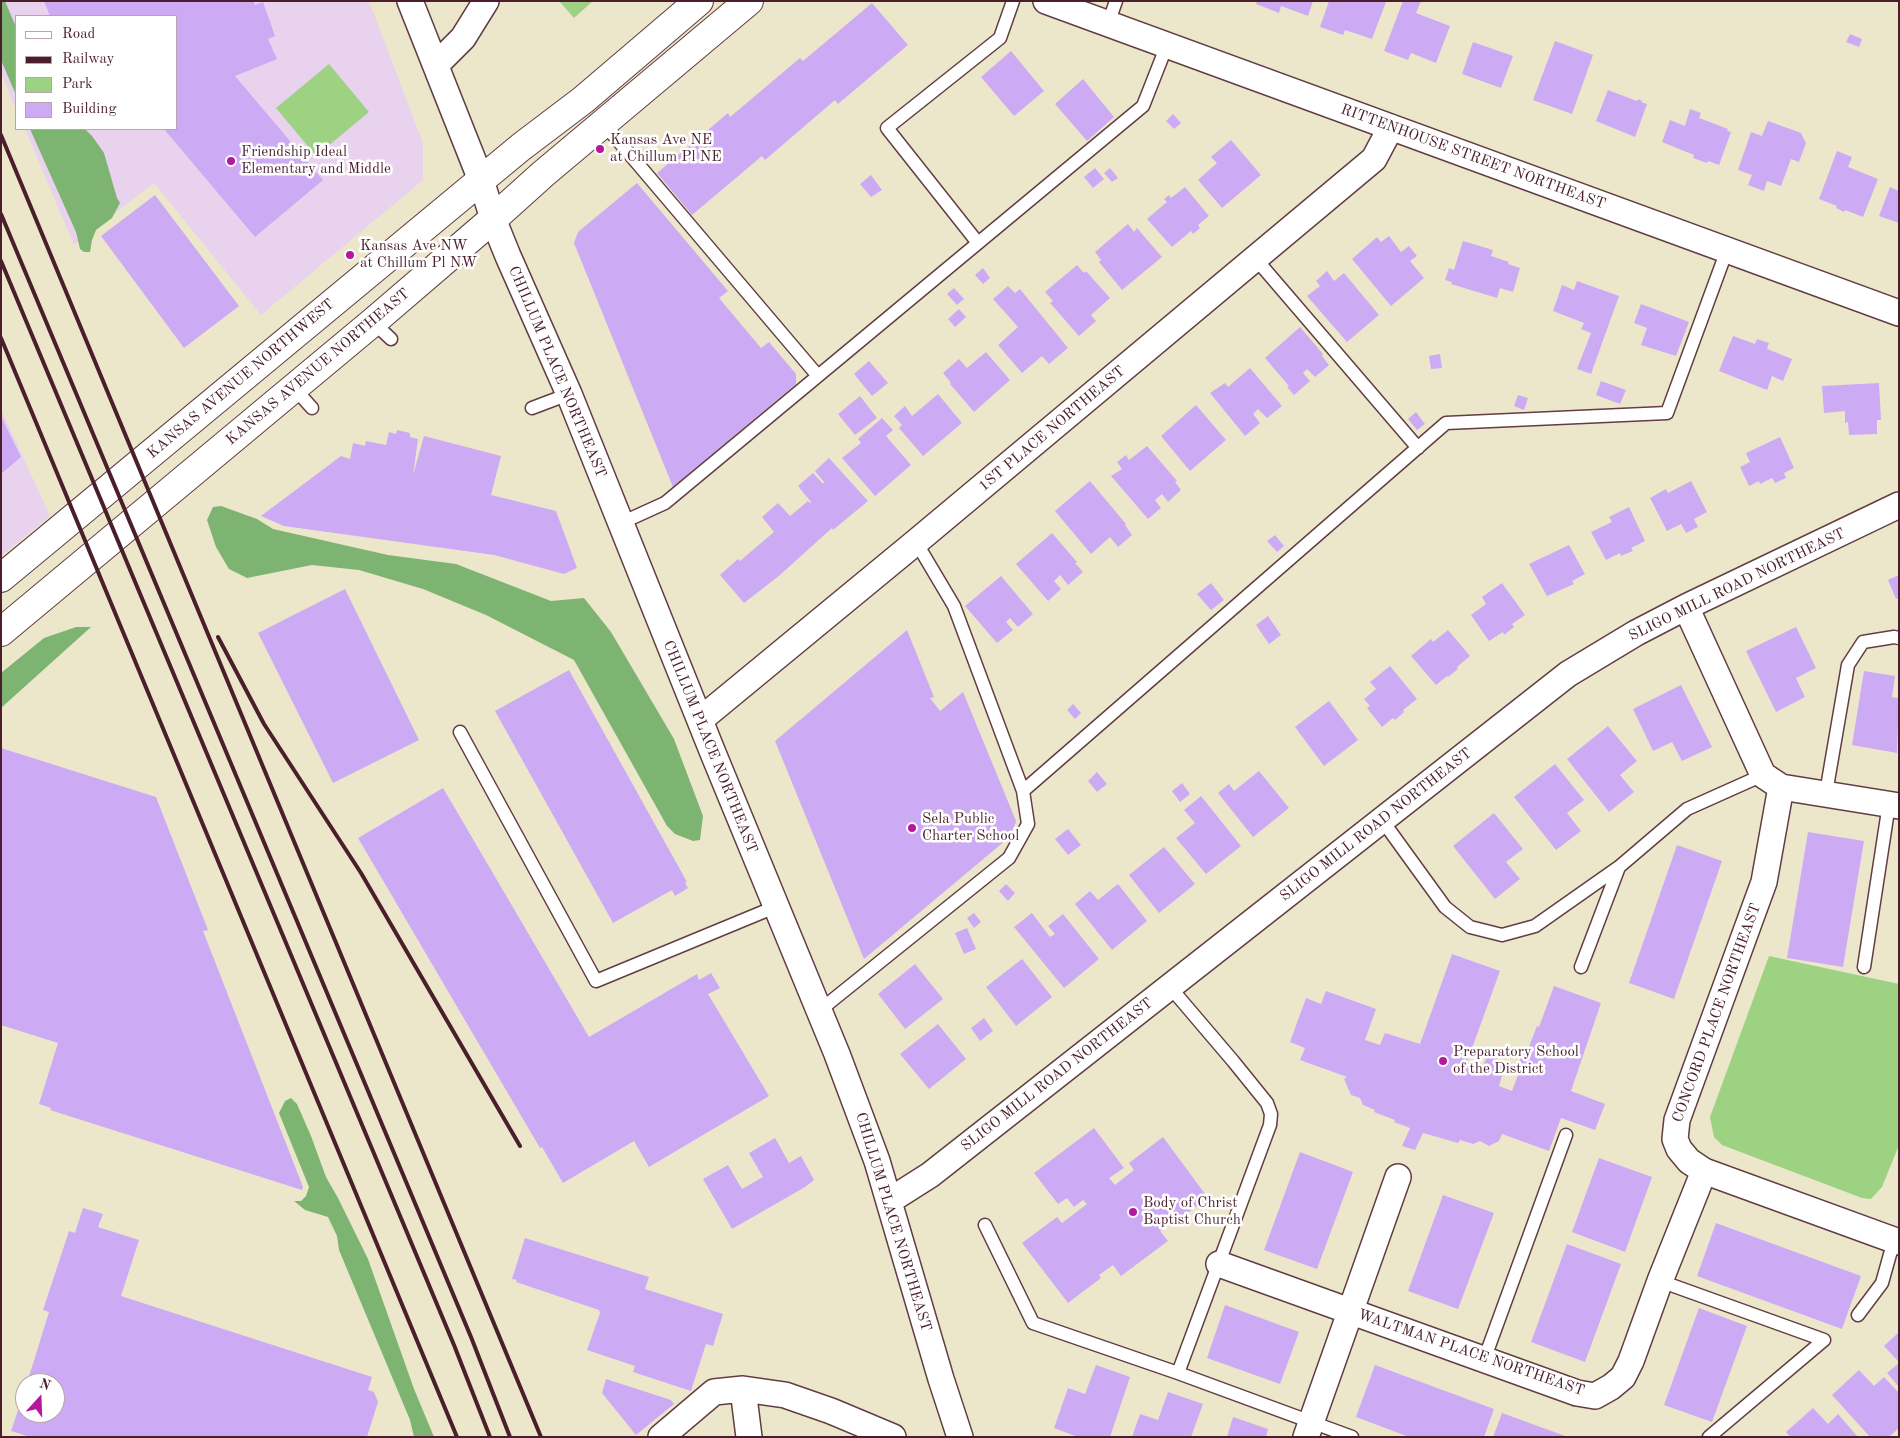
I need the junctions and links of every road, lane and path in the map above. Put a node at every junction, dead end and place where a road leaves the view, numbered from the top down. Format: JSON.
{"nodes":[{"id":1,"x":410,"y":1,"type":"edge"},
{"id":2,"x":486,"y":1,"type":"edge"},
{"id":3,"x":699,"y":1,"type":"edge"},
{"id":4,"x":749,"y":1,"type":"edge"},
{"id":5,"x":1013,"y":1,"type":"edge"},
{"id":6,"x":1046,"y":1,"type":"edge"},
{"id":7,"x":1112,"y":12,"type":"edge"},
{"id":8,"x":1167,"y":45,"type":"junction"},
{"id":9,"x":436,"y":65,"type":"junction"},
{"id":10,"x":604,"y":124,"type":"junction"},
{"id":11,"x":1391,"y":127,"type":"junction"},
{"id":12,"x":481,"y":180,"type":"junction"},
{"id":13,"x":493,"y":219,"type":"junction"},
{"id":14,"x":978,"y":243,"type":"junction"},
{"id":15,"x":1727,"y":250,"type":"junction"},
{"id":16,"x":1255,"y":258,"type":"junction"},
{"id":17,"x":1899,"y":313,"type":"edge"},
{"id":18,"x":818,"y":376,"type":"junction"},
{"id":19,"x":294,"y":388,"type":"junction"},
{"id":20,"x":569,"y":394,"type":"junction"},
{"id":21,"x":312,"y":408,"type":"dead end"},
{"id":22,"x":532,"y":408,"type":"dead end"},
{"id":23,"x":1418,"y":448,"type":"junction"},
{"id":24,"x":1899,"y":505,"type":"edge"},
{"id":25,"x":621,"y":522,"type":"junction"},
{"id":26,"x":916,"y":542,"type":"junction"},
{"id":27,"x":1,"y":578,"type":"edge"},
{"id":28,"x":1686,"y":607,"type":"junction"},
{"id":29,"x":1,"y":632,"type":"edge"},
{"id":30,"x":1899,"y":638,"type":"edge"},
{"id":31,"x":700,"y":720,"type":"junction"},
{"id":32,"x":460,"y":732,"type":"dead end"},
{"id":33,"x":1772,"y":781,"type":"junction"},
{"id":34,"x":1022,"y":791,"type":"junction"},
{"id":35,"x":1826,"y":794,"type":"junction"},
{"id":36,"x":1894,"y":805,"type":"edge"},
{"id":37,"x":1382,"y":820,"type":"junction"},
{"id":38,"x":1619,"y":867,"type":"junction"},
{"id":39,"x":775,"y":907,"type":"junction"},
{"id":40,"x":1581,"y":967,"type":"dead end"},
{"id":41,"x":1864,"y":967,"type":"dead end"},
{"id":42,"x":1170,"y":987,"type":"junction"},
{"id":43,"x":819,"y":1011,"type":"junction"},
{"id":44,"x":1566,"y":1135,"type":"dead end"},
{"id":45,"x":1704,"y":1171,"type":"junction"},
{"id":46,"x":1398,"y":1177,"type":"dead end"},
{"id":47,"x":889,"y":1201,"type":"junction"},
{"id":48,"x":985,"y":1225,"type":"dead end"},
{"id":49,"x":1897,"y":1237,"type":"edge"},
{"id":50,"x":1219,"y":1264,"type":"junction"},
{"id":51,"x":1660,"y":1281,"type":"junction"},
{"id":52,"x":1349,"y":1311,"type":"junction"},
{"id":53,"x":1858,"y":1316,"type":"dead end"},
{"id":54,"x":1484,"y":1360,"type":"junction"},
{"id":55,"x":1178,"y":1373,"type":"junction"},
{"id":56,"x":743,"y":1389,"type":"junction"},
{"id":57,"x":1308,"y":1429,"type":"edge"},
{"id":58,"x":661,"y":1437,"type":"edge"},
{"id":59,"x":749,"y":1437,"type":"edge"},
{"id":60,"x":893,"y":1437,"type":"edge"},
{"id":61,"x":960,"y":1437,"type":"edge"},
{"id":62,"x":1352,"y":1437,"type":"edge"},
{"id":63,"x":1709,"y":1437,"type":"edge"}],
"edges":[{"from":1,"to":9,"type":"street","name":"CHILLUM PLACE NORTHEAST"},
{"from":2,"to":9,"type":"street"},
{"from":3,"to":12,"type":"street"},
{"from":4,"to":10,"type":"street","name":"KANSAS AVENUE NORTHEAST"},
{"from":5,"to":14,"type":"lane"},
{"from":6,"to":7,"type":"street","name":"RITTENHOUSE STREET NORTHEAST"},
{"from":7,"to":8,"type":"street","name":"RITTENHOUSE STREET NORTHEAST"},
{"from":8,"to":11,"type":"street","name":"RITTENHOUSE STREET NORTHEAST"},
{"from":8,"to":14,"type":"lane"},
{"from":9,"to":12,"type":"street","name":"CHILLUM PLACE NORTHEAST"},
{"from":10,"to":13,"type":"street","name":"KANSAS AVENUE NORTHEAST"},
{"from":10,"to":18,"type":"lane"},
{"from":11,"to":15,"type":"street","name":"RITTENHOUSE STREET NORTHEAST"},
{"from":11,"to":16,"type":"street","name":"1ST PLACE NORTHEAST"},
{"from":12,"to":13,"type":"street","name":"CHILLUM PLACE NORTHEAST"},
{"from":12,"to":27,"type":"street","name":"KANSAS AVENUE NORTHWEST"},
{"from":13,"to":19,"type":"street","name":"KANSAS AVENUE NORTHEAST"},
{"from":13,"to":20,"type":"street","name":"CHILLUM PLACE NORTHEAST"},
{"from":14,"to":18,"type":"lane"},
{"from":15,"to":17,"type":"street","name":"RITTENHOUSE STREET NORTHEAST"},
{"from":15,"to":23,"type":"lane"},
{"from":16,"to":23,"type":"lane"},
{"from":16,"to":26,"type":"street","name":"1ST PLACE NORTHEAST"},
{"from":18,"to":25,"type":"lane"},
{"from":19,"to":21,"type":"lane"},
{"from":19,"to":29,"type":"street","name":"KANSAS AVENUE NORTHEAST"},
{"from":20,"to":22,"type":"lane"},
{"from":20,"to":25,"type":"street","name":"CHILLUM PLACE NORTHEAST"},
{"from":23,"to":34,"type":"lane"},
{"from":24,"to":28,"type":"street","name":"SLIGO MILL ROAD NORTHEAST"},
{"from":25,"to":31,"type":"street","name":"CHILLUM PLACE NORTHEAST"},
{"from":26,"to":31,"type":"street","name":"1ST PLACE NORTHEAST"},
{"from":26,"to":34,"type":"lane"},
{"from":28,"to":33,"type":"street"},
{"from":28,"to":37,"type":"street","name":"SLIGO MILL ROAD NORTHEAST"},
{"from":30,"to":35,"type":"lane"},
{"from":31,"to":39,"type":"street","name":"CHILLUM PLACE NORTHEAST"},
{"from":32,"to":39,"type":"lane"},
{"from":33,"to":35,"type":"street"},
{"from":33,"to":38,"type":"lane"},
{"from":33,"to":45,"type":"street","name":"CONCORD PLACE NORTHEAST"},
{"from":34,"to":43,"type":"lane"},
{"from":35,"to":36,"type":"street"},
{"from":36,"to":41,"type":"lane"},
{"from":37,"to":38,"type":"lane"},
{"from":37,"to":42,"type":"street","name":"SLIGO MILL ROAD NORTHEAST"},
{"from":38,"to":40,"type":"lane"},
{"from":39,"to":43,"type":"street","name":"CHILLUM PLACE NORTHEAST"},
{"from":42,"to":47,"type":"street","name":"SLIGO MILL ROAD NORTHEAST"},
{"from":42,"to":50,"type":"lane"},
{"from":43,"to":47,"type":"street","name":"CHILLUM PLACE NORTHEAST"},
{"from":44,"to":54,"type":"lane"},
{"from":45,"to":49,"type":"street","name":"CONCORD PLACE NORTHEAST"},
{"from":45,"to":51,"type":"street","name":"WALTMAN PLACE NORTHEAST"},
{"from":46,"to":52,"type":"street"},
{"from":47,"to":61,"type":"street","name":"CHILLUM PLACE NORTHEAST"},
{"from":48,"to":55,"type":"lane"},
{"from":49,"to":53,"type":"lane"},
{"from":50,"to":52,"type":"street","name":"WALTMAN PLACE NORTHEAST"},
{"from":50,"to":55,"type":"lane"},
{"from":51,"to":54,"type":"street","name":"WALTMAN PLACE NORTHEAST"},
{"from":51,"to":63,"type":"lane"},
{"from":52,"to":54,"type":"street","name":"WALTMAN PLACE NORTHEAST"},
{"from":52,"to":57,"type":"street"},
{"from":55,"to":57,"type":"lane"},
{"from":56,"to":58,"type":"street"},
{"from":56,"to":59,"type":"street"},
{"from":56,"to":60,"type":"street"},
{"from":57,"to":62,"type":"lane"}]}
